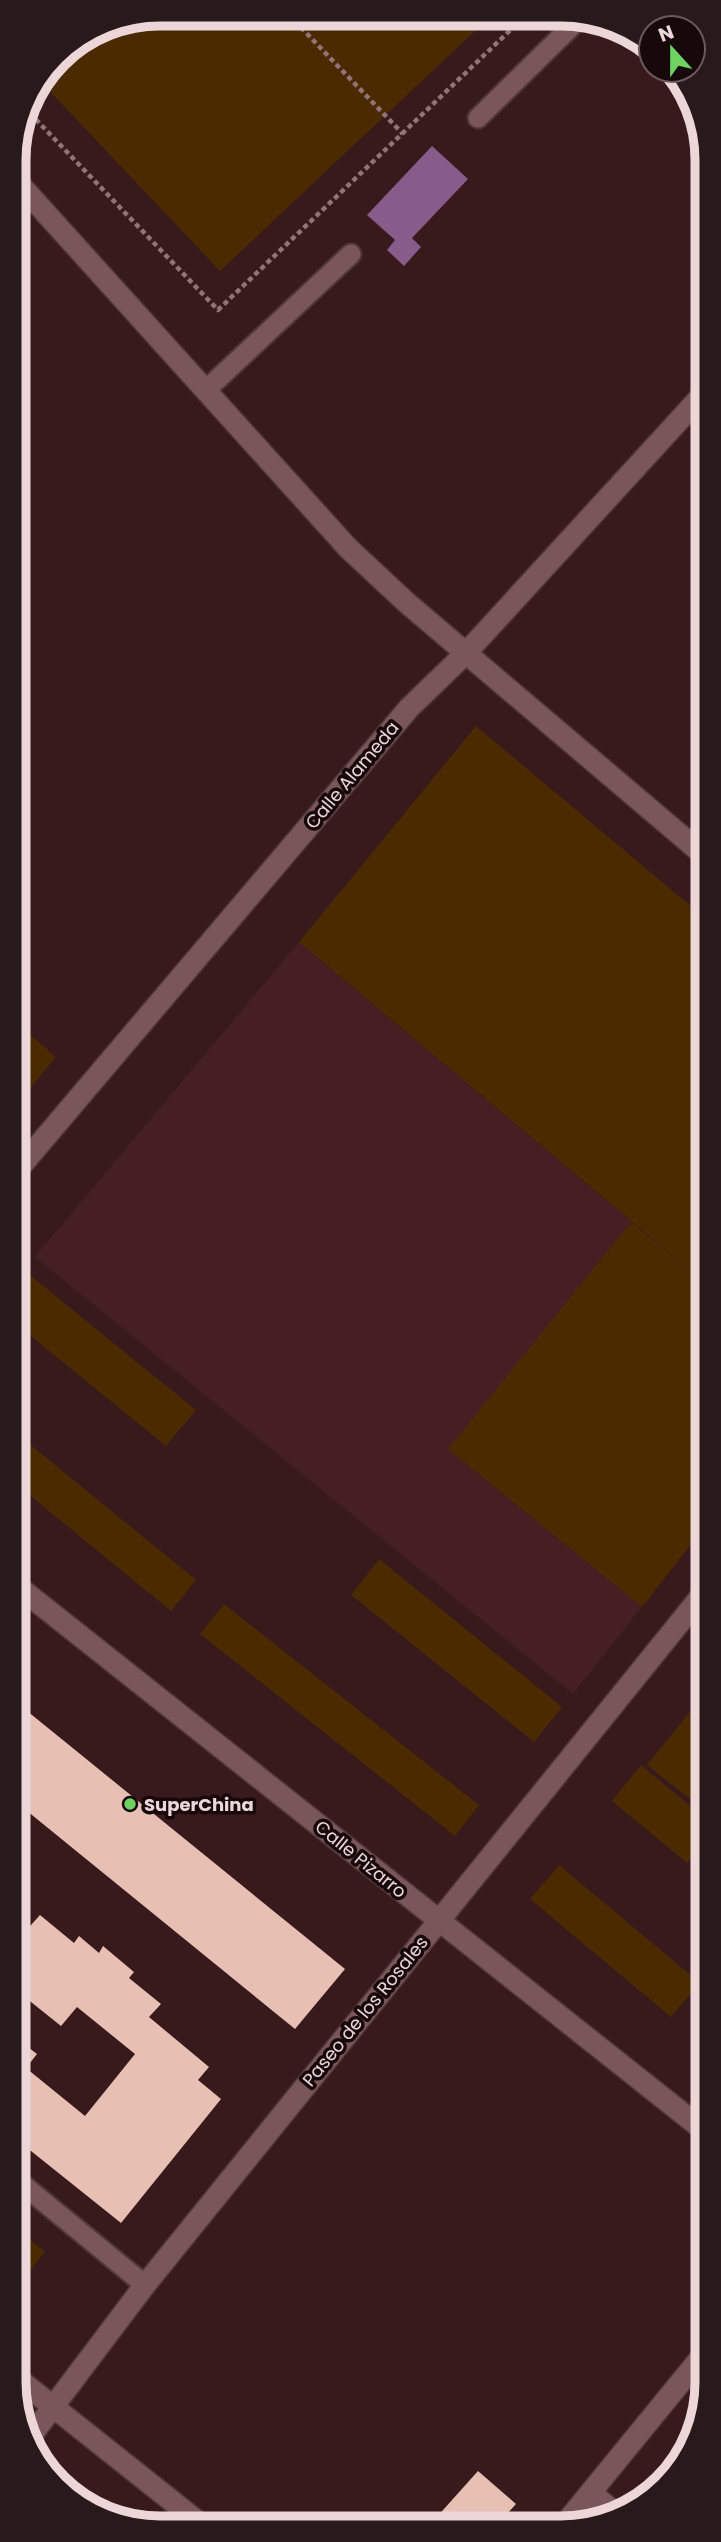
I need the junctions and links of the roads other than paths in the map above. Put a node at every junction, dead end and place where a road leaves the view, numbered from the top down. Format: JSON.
{"nodes":[{"id":1,"x":571,"y":27,"type":"edge"},
{"id":2,"x":478,"y":118,"type":"dead end"},
{"id":3,"x":27,"y":192,"type":"edge"},
{"id":4,"x":351,"y":254,"type":"dead end"},
{"id":5,"x":206,"y":390,"type":"junction"},
{"id":6,"x":695,"y":403,"type":"edge"},
{"id":7,"x":466,"y":653,"type":"junction"},
{"id":8,"x":695,"y":847,"type":"edge"},
{"id":9,"x":27,"y":1158,"type":"edge"},
{"id":10,"x":26,"y":1594,"type":"edge"},
{"id":11,"x":694,"y":1604,"type":"edge"},
{"id":12,"x":438,"y":1920,"type":"junction"},
{"id":13,"x":694,"y":2123,"type":"edge"},
{"id":14,"x":26,"y":2187,"type":"edge"},
{"id":15,"x":145,"y":2285,"type":"junction"},
{"id":16,"x":694,"y":2366,"type":"edge"},
{"id":17,"x":26,"y":2386,"type":"edge"},
{"id":18,"x":53,"y":2407,"type":"junction"},
{"id":19,"x":35,"y":2430,"type":"edge"},
{"id":20,"x":591,"y":2493,"type":"junction"},
{"id":21,"x":608,"y":2507,"type":"edge"},
{"id":22,"x":572,"y":2515,"type":"edge"},
{"id":23,"x":191,"y":2516,"type":"edge"}],
"edges":[{"from":1,"to":2,"type":"lane"},
{"from":3,"to":5,"type":"street"},
{"from":4,"to":5,"type":"lane"},
{"from":5,"to":7,"type":"street"},
{"from":6,"to":7,"type":"street","name":"Calle Alameda"},
{"from":7,"to":8,"type":"street"},
{"from":7,"to":9,"type":"street","name":"Calle Alameda"},
{"from":10,"to":12,"type":"street","name":"Calle Pizarro"},
{"from":11,"to":12,"type":"street","name":"Paseo de los Rosales"},
{"from":12,"to":13,"type":"street","name":"Calle Pizarro"},
{"from":12,"to":15,"type":"street","name":"Paseo de los Rosales"},
{"from":14,"to":15,"type":"lane"},
{"from":15,"to":18,"type":"street","name":"Paseo de los Rosales"},
{"from":16,"to":20,"type":"street"},
{"from":17,"to":18,"type":"street"},
{"from":18,"to":19,"type":"street","name":"Paseo de los Rosales"},
{"from":18,"to":23,"type":"street"},
{"from":20,"to":21,"type":"street"},
{"from":20,"to":22,"type":"street"}]}
